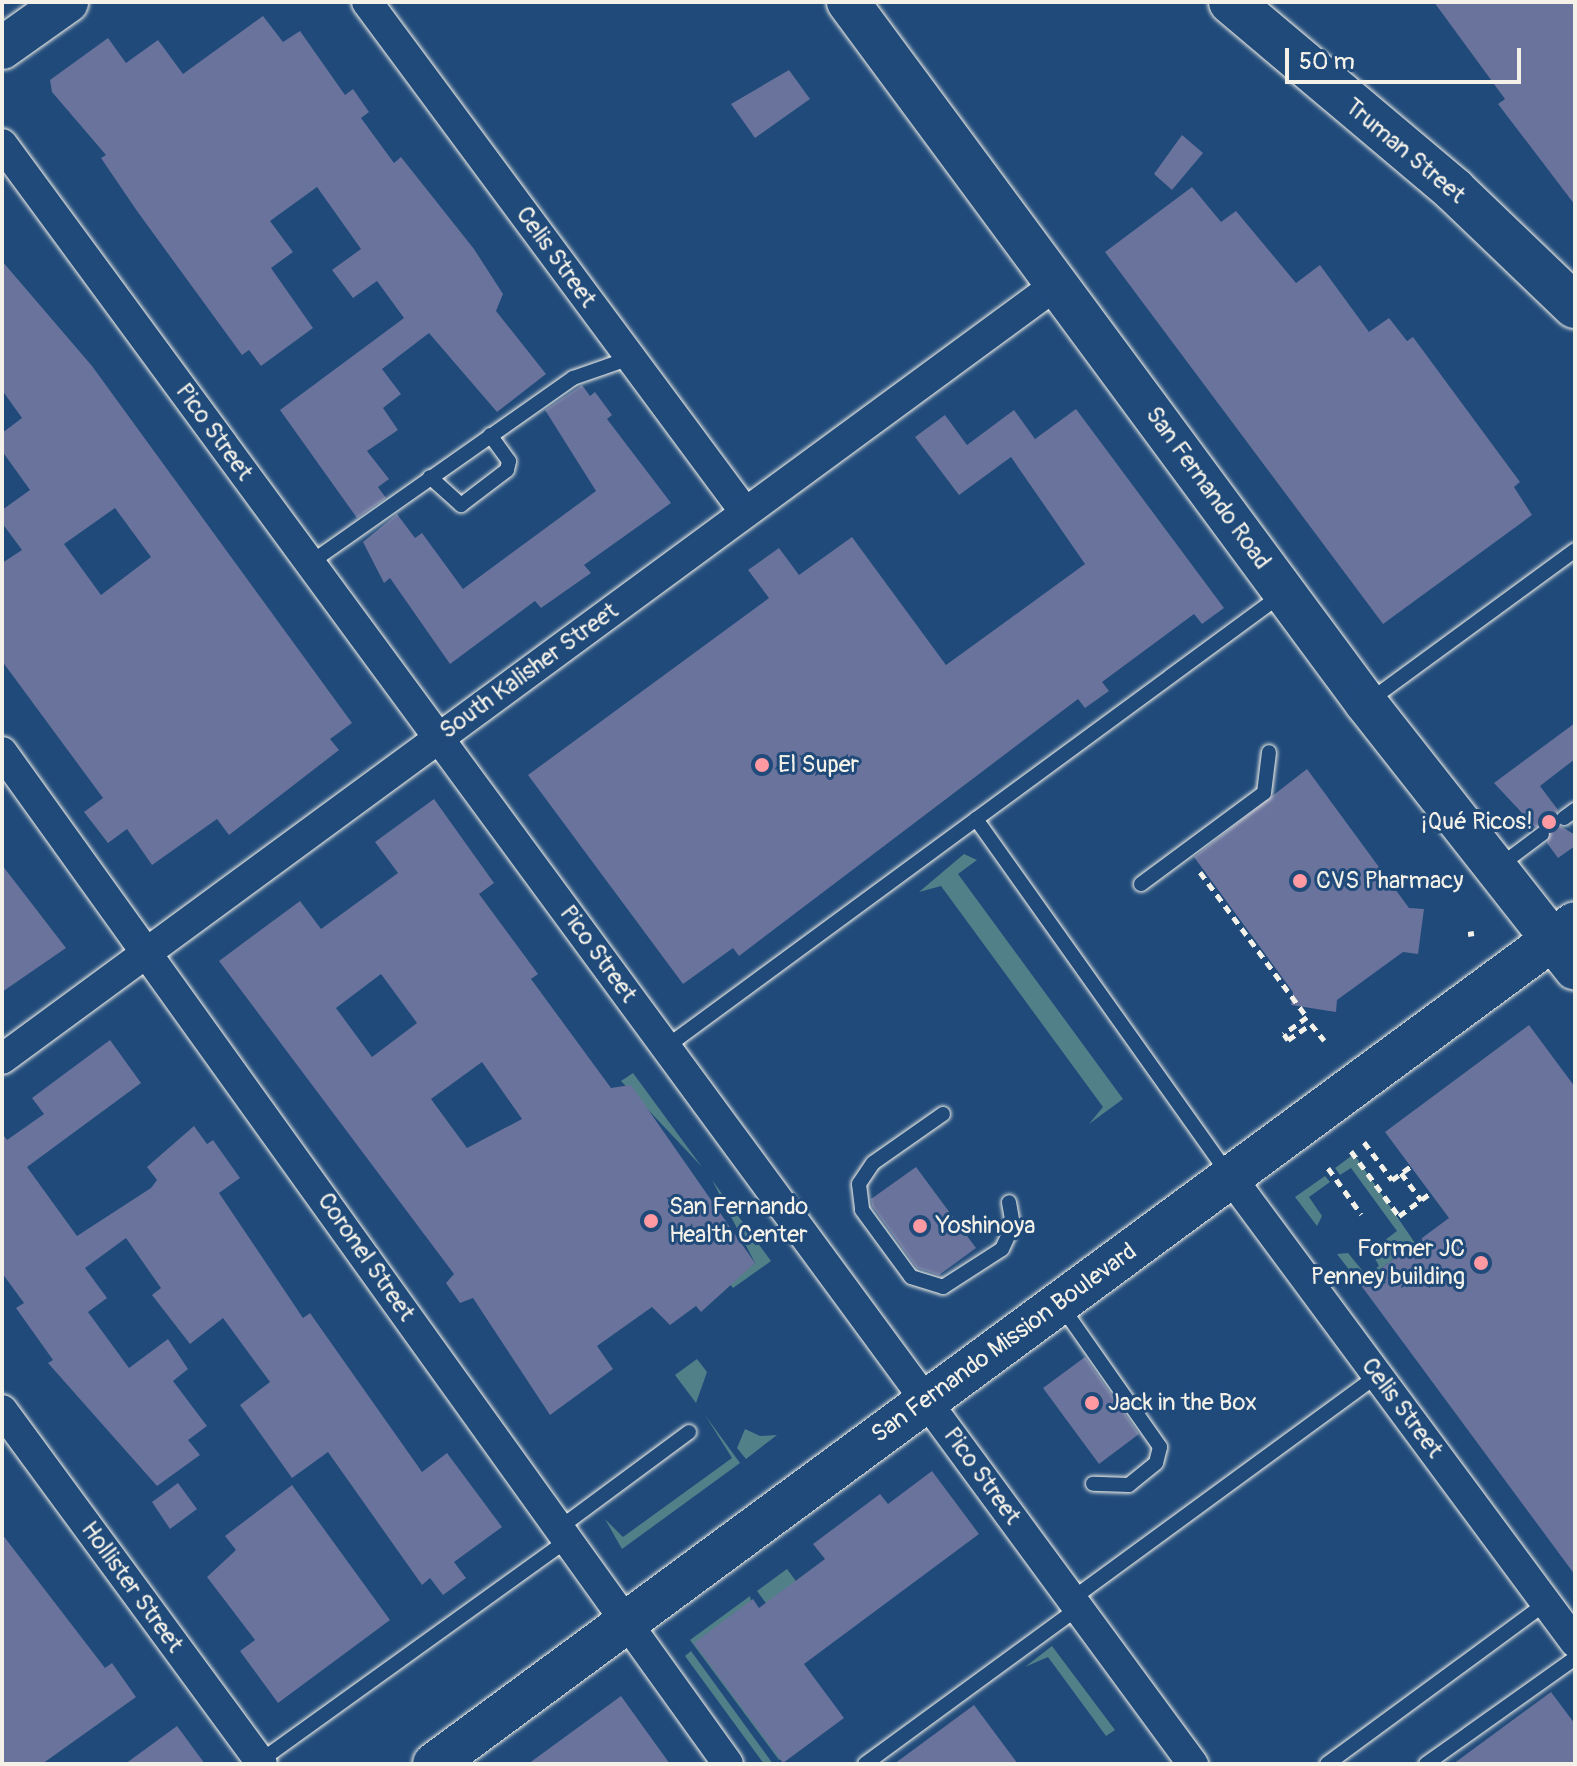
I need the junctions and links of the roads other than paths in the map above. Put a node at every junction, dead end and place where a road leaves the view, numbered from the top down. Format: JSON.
{"nodes":[{"id":1,"x":67,"y":2,"type":"edge"},
{"id":2,"x":367,"y":2,"type":"edge"},
{"id":3,"x":848,"y":2,"type":"edge"},
{"id":4,"x":1231,"y":2,"type":"edge"},
{"id":5,"x":2,"y":48,"type":"edge"},
{"id":6,"x":2,"y":144,"type":"edge"},
{"id":7,"x":1057,"y":284,"type":"junction"},
{"id":8,"x":1575,"y":306,"type":"edge"},
{"id":9,"x":630,"y":358,"type":"junction"},
{"id":10,"x":490,"y":435,"type":"junction"},
{"id":11,"x":430,"y":477,"type":"junction"},
{"id":12,"x":745,"y":512,"type":"junction"},
{"id":13,"x":1575,"y":550,"type":"edge"},
{"id":14,"x":310,"y":563,"type":"junction"},
{"id":15,"x":1284,"y":592,"type":"junction"},
{"id":16,"x":1366,"y":703,"type":"junction"},
{"id":17,"x":439,"y":738,"type":"junction"},
{"id":18,"x":2,"y":752,"type":"edge"},
{"id":19,"x":1269,"y":752,"type":"dead end"},
{"id":20,"x":976,"y":819,"type":"junction"},
{"id":21,"x":1542,"y":834,"type":"dead end"},
{"id":22,"x":1498,"y":867,"type":"junction"},
{"id":23,"x":1141,"y":884,"type":"dead end"},
{"id":24,"x":1568,"y":944,"type":"edge"},
{"id":25,"x":149,"y":951,"type":"junction"},
{"id":26,"x":666,"y":1047,"type":"junction"},
{"id":27,"x":2,"y":1059,"type":"edge"},
{"id":28,"x":943,"y":1114,"type":"dead end"},
{"id":29,"x":1229,"y":1175,"type":"junction"},
{"id":30,"x":1009,"y":1202,"type":"dead end"},
{"id":31,"x":1060,"y":1305,"type":"junction"},
{"id":32,"x":1378,"y":1375,"type":"junction"},
{"id":33,"x":925,"y":1399,"type":"junction"},
{"id":34,"x":2,"y":1410,"type":"edge"},
{"id":35,"x":689,"y":1432,"type":"dead end"},
{"id":36,"x":1093,"y":1484,"type":"dead end"},
{"id":37,"x":562,"y":1535,"type":"junction"},
{"id":38,"x":1546,"y":1603,"type":"junction"},
{"id":39,"x":1075,"y":1604,"type":"junction"},
{"id":40,"x":625,"y":1625,"type":"junction"},
{"id":41,"x":1575,"y":1642,"type":"edge"},
{"id":42,"x":1575,"y":1658,"type":"edge"},
{"id":43,"x":261,"y":1763,"type":"edge"},
{"id":44,"x":434,"y":1764,"type":"edge"},
{"id":45,"x":728,"y":1764,"type":"edge"},
{"id":46,"x":865,"y":1764,"type":"edge"},
{"id":47,"x":1193,"y":1764,"type":"edge"},
{"id":48,"x":1327,"y":1764,"type":"edge"},
{"id":49,"x":1426,"y":1764,"type":"edge"}],
"edges":[{"from":1,"to":5,"type":"main road"},
{"from":2,"to":9,"type":"street","name":"Celis Street"},
{"from":3,"to":7,"type":"main road","name":"San Fernando Road"},
{"from":4,"to":8,"type":"main road","name":"Truman Street"},
{"from":6,"to":14,"type":"street","name":"Pico Street"},
{"from":7,"to":12,"type":"street","name":"South Kalisher Street"},
{"from":7,"to":15,"type":"main road","name":"San Fernando Road"},
{"from":9,"to":10,"type":"lane"},
{"from":9,"to":12,"type":"street","name":"Celis Street"},
{"from":10,"to":11,"type":"lane"},
{"from":10,"to":11,"type":"lane"},
{"from":11,"to":14,"type":"lane"},
{"from":12,"to":17,"type":"street","name":"South Kalisher Street"},
{"from":13,"to":16,"type":"lane"},
{"from":14,"to":17,"type":"street","name":"Pico Street"},
{"from":15,"to":16,"type":"main road","name":"San Fernando Road"},
{"from":15,"to":20,"type":"lane"},
{"from":16,"to":22,"type":"main road","name":"San Fernando Road"},
{"from":17,"to":25,"type":"street","name":"South Kalisher Street"},
{"from":17,"to":26,"type":"street","name":"Pico Street"},
{"from":18,"to":25,"type":"street","name":"Coronel Street"},
{"from":19,"to":23,"type":"lane"},
{"from":20,"to":26,"type":"lane"},
{"from":20,"to":29,"type":"lane"},
{"from":21,"to":22,"type":"lane"},
{"from":22,"to":24,"type":"main road","name":"San Fernando Road"},
{"from":24,"to":29,"type":"main road","name":"San Fernando Mission Boulevard"},
{"from":25,"to":27,"type":"street","name":"South Kalisher Street"},
{"from":25,"to":37,"type":"street","name":"Coronel Street"},
{"from":26,"to":33,"type":"street","name":"Pico Street"},
{"from":28,"to":30,"type":"lane"},
{"from":29,"to":31,"type":"main road","name":"San Fernando Mission Boulevard"},
{"from":29,"to":32,"type":"street","name":"Celis Street"},
{"from":31,"to":33,"type":"main road","name":"San Fernando Mission Boulevard"},
{"from":31,"to":36,"type":"lane"},
{"from":32,"to":38,"type":"street","name":"Celis Street"},
{"from":32,"to":39,"type":"lane"},
{"from":33,"to":39,"type":"street","name":"Pico Street"},
{"from":33,"to":40,"type":"main road","name":"San Fernando Mission Boulevard"},
{"from":34,"to":43,"type":"street","name":"Hollister Street"},
{"from":35,"to":37,"type":"lane"},
{"from":37,"to":40,"type":"street","name":"Coronel Street"},
{"from":37,"to":43,"type":"lane"},
{"from":38,"to":41,"type":"street","name":"Celis Street"},
{"from":38,"to":48,"type":"lane"},
{"from":39,"to":46,"type":"lane"},
{"from":39,"to":47,"type":"street","name":"Pico Street"},
{"from":40,"to":44,"type":"main road","name":"San Fernando Mission Boulevard"},
{"from":40,"to":45,"type":"street","name":"Coronel Street"},
{"from":42,"to":49,"type":"lane"}]}
